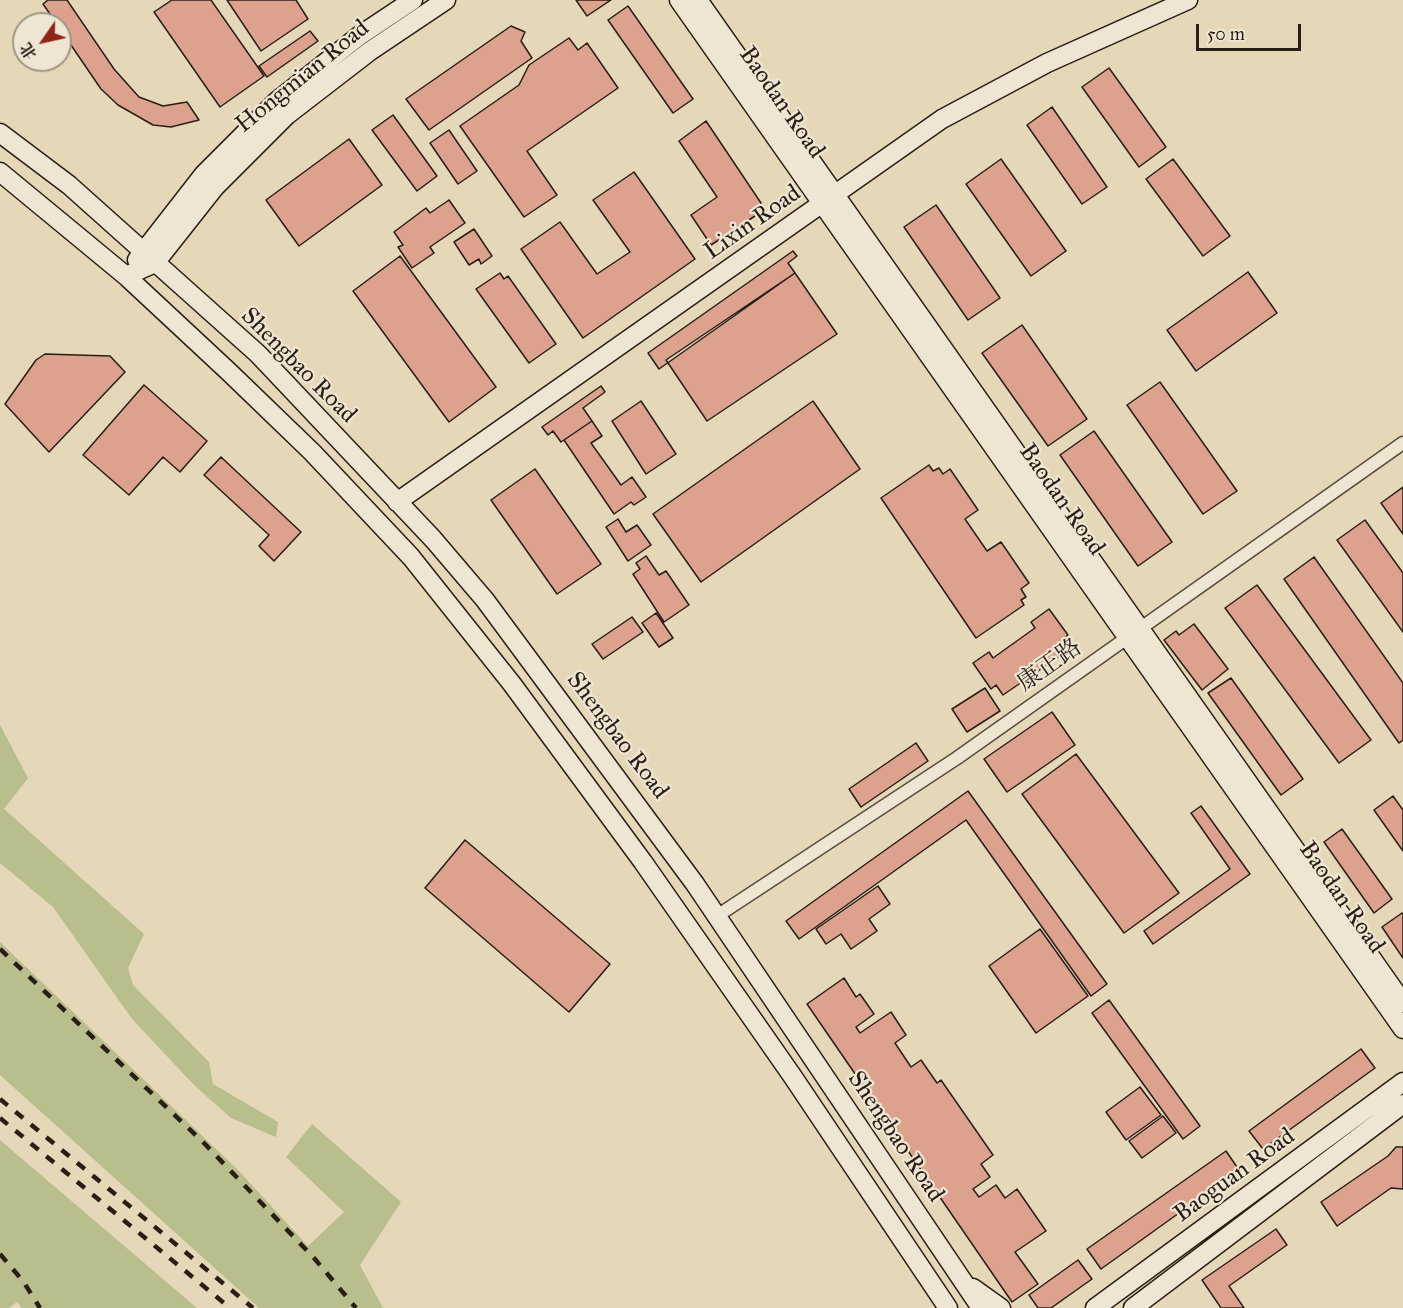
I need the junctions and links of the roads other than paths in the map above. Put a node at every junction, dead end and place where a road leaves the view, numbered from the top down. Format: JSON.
{"nodes":[{"id":1,"x":413,"y":0,"type":"edge"},
{"id":2,"x":446,"y":0,"type":"edge"},
{"id":3,"x":679,"y":0,"type":"edge"},
{"id":4,"x":698,"y":0,"type":"edge"},
{"id":5,"x":1188,"y":0,"type":"edge"},
{"id":6,"x":0,"y":133,"type":"edge"},
{"id":7,"x":4,"y":175,"type":"edge"},
{"id":8,"x":829,"y":199,"type":"junction"},
{"id":9,"x":149,"y":258,"type":"junction"},
{"id":10,"x":126,"y":276,"type":"junction"},
{"id":11,"x":1403,"y":443,"type":"edge"},
{"id":12,"x":397,"y":502,"type":"junction"},
{"id":13,"x":1133,"y":632,"type":"junction"},
{"id":14,"x":717,"y":916,"type":"junction"},
{"id":15,"x":1403,"y":1003,"type":"edge"},
{"id":16,"x":1403,"y":1029,"type":"edge"},
{"id":17,"x":1403,"y":1082,"type":"edge"},
{"id":18,"x":1403,"y":1104,"type":"edge"},
{"id":19,"x":962,"y":1280,"type":"junction"},
{"id":20,"x":948,"y":1308,"type":"edge"},
{"id":21,"x":981,"y":1308,"type":"edge"},
{"id":22,"x":1001,"y":1308,"type":"edge"},
{"id":23,"x":1095,"y":1308,"type":"edge"},
{"id":24,"x":1133,"y":1308,"type":"edge"}],
"edges":[{"from":1,"to":9,"type":"main road","name":"Hongmian Road"},
{"from":2,"to":9,"type":"main road","name":"Hongmian Road"},
{"from":3,"to":8,"type":"main road","name":"Baodan Road"},
{"from":4,"to":8,"type":"main road","name":"Baodan Road"},
{"from":5,"to":8,"type":"main road","name":"Lixin Road"},
{"from":6,"to":9,"type":"main road"},
{"from":7,"to":10,"type":"main road"},
{"from":8,"to":12,"type":"main road","name":"Lixin Road"},
{"from":8,"to":13,"type":"main road","name":"Baodan Road"},
{"from":9,"to":10,"type":"main road","name":"Hongmian Road"},
{"from":9,"to":12,"type":"main road","name":"Shengbao Road"},
{"from":10,"to":20,"type":"main road"},
{"from":11,"to":13,"type":"street","name":"康正路"},
{"from":12,"to":14,"type":"main road","name":"Shengbao Road"},
{"from":13,"to":14,"type":"street","name":"康正路"},
{"from":13,"to":15,"type":"main road","name":"Baodan Road"},
{"from":13,"to":16,"type":"main road","name":"Baodan Road"},
{"from":14,"to":19,"type":"main road","name":"Shengbao Road"},
{"from":17,"to":23,"type":"main road","name":"Baoguan Road"},
{"from":18,"to":24,"type":"main road","name":"Baoguan Road"},
{"from":19,"to":21,"type":"main road","name":"Shengbao Road"},
{"from":19,"to":22,"type":"main road"}]}
